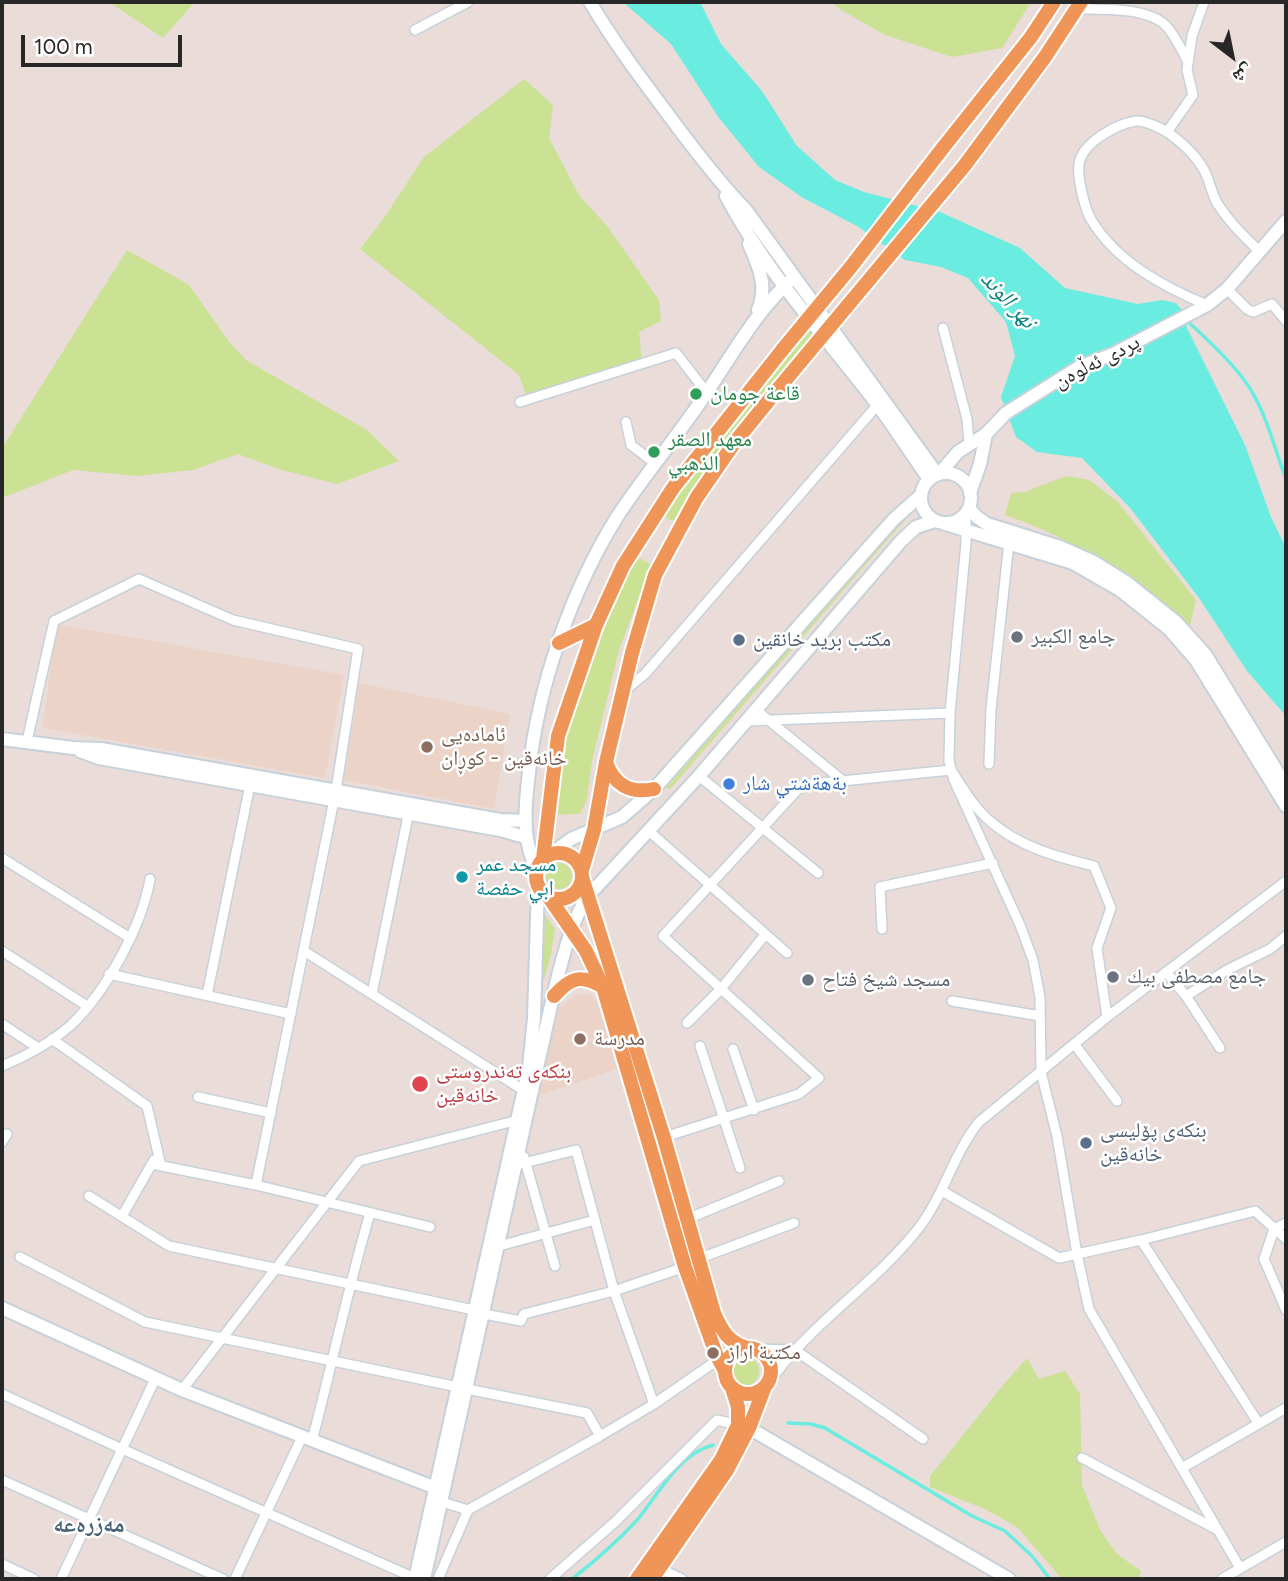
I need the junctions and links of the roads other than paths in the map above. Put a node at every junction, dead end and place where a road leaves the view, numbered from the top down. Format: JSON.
{"nodes":[{"id":1,"x":468,"y":2,"type":"edge"},
{"id":2,"x":590,"y":2,"type":"edge"},
{"id":3,"x":1054,"y":2,"type":"edge"},
{"id":4,"x":1204,"y":2,"type":"edge"},
{"id":5,"x":1079,"y":5,"type":"edge"},
{"id":6,"x":415,"y":30,"type":"dead end"},
{"id":7,"x":1188,"y":62,"type":"junction"},
{"id":8,"x":1167,"y":132,"type":"junction"},
{"id":9,"x":717,"y":180,"type":"junction"},
{"id":10,"x":737,"y":217,"type":"junction"},
{"id":11,"x":1286,"y":221,"type":"edge"},
{"id":12,"x":1259,"y":251,"type":"junction"},
{"id":13,"x":789,"y":282,"type":"junction"},
{"id":14,"x":1227,"y":289,"type":"junction"},
{"id":15,"x":1207,"y":305,"type":"junction"},
{"id":16,"x":754,"y":320,"type":"junction"},
{"id":17,"x":1286,"y":321,"type":"edge"},
{"id":18,"x":943,"y":328,"type":"dead end"},
{"id":19,"x":707,"y":393,"type":"junction"},
{"id":20,"x":520,"y":402,"type":"dead end"},
{"id":21,"x":880,"y":402,"type":"junction"},
{"id":22,"x":626,"y":422,"type":"dead end"},
{"id":23,"x":986,"y":434,"type":"junction"},
{"id":24,"x":970,"y":443,"type":"junction"},
{"id":25,"x":656,"y":464,"type":"junction"},
{"id":26,"x":935,"y":476,"type":"junction"},
{"id":27,"x":970,"y":493,"type":"junction"},
{"id":28,"x":920,"y":495,"type":"junction"},
{"id":29,"x":968,"y":511,"type":"junction"},
{"id":30,"x":939,"y":522,"type":"junction"},
{"id":31,"x":967,"y":530,"type":"junction"},
{"id":32,"x":1009,"y":542,"type":"junction"},
{"id":33,"x":596,"y":625,"type":"junction"},
{"id":34,"x":559,"y":643,"type":"junction"},
{"id":35,"x":624,"y":691,"type":"junction"},
{"id":36,"x":756,"y":710,"type":"junction"},
{"id":37,"x":950,"y":713,"type":"junction"},
{"id":38,"x":747,"y":721,"type":"junction"},
{"id":39,"x":770,"y":721,"type":"junction"},
{"id":40,"x":2,"y":738,"type":"edge"},
{"id":41,"x":27,"y":741,"type":"junction"},
{"id":42,"x":606,"y":762,"type":"junction"},
{"id":43,"x":989,"y":764,"type":"dead end"},
{"id":44,"x":829,"y":769,"type":"junction"},
{"id":45,"x":951,"y":770,"type":"junction"},
{"id":46,"x":699,"y":776,"type":"junction"},
{"id":47,"x":251,"y":780,"type":"junction"},
{"id":48,"x":842,"y":780,"type":"junction"},
{"id":49,"x":816,"y":783,"type":"junction"},
{"id":50,"x":1286,"y":786,"type":"edge"},
{"id":51,"x":654,"y":789,"type":"junction"},
{"id":52,"x":335,"y":795,"type":"junction"},
{"id":53,"x":1286,"y":806,"type":"edge"},
{"id":54,"x":410,"y":808,"type":"junction"},
{"id":55,"x":526,"y":821,"type":"junction"},
{"id":56,"x":763,"y":827,"type":"junction"},
{"id":57,"x":594,"y":830,"type":"junction"},
{"id":58,"x":649,"y":832,"type":"junction"},
{"id":59,"x":525,"y":837,"type":"junction"},
{"id":60,"x":2,"y":858,"type":"edge"},
{"id":61,"x":993,"y":863,"type":"junction"},
{"id":62,"x":543,"y":873,"type":"junction"},
{"id":63,"x":818,"y":873,"type":"dead end"},
{"id":64,"x":582,"y":874,"type":"junction"},
{"id":65,"x":150,"y":879,"type":"dead end"},
{"id":66,"x":1286,"y":881,"type":"edge"},
{"id":67,"x":710,"y":886,"type":"junction"},
{"id":68,"x":589,"y":895,"type":"junction"},
{"id":69,"x":882,"y":929,"type":"dead end"},
{"id":70,"x":572,"y":930,"type":"junction"},
{"id":71,"x":765,"y":935,"type":"junction"},
{"id":72,"x":1286,"y":936,"type":"edge"},
{"id":73,"x":130,"y":938,"type":"junction"},
{"id":74,"x":2,"y":951,"type":"edge"},
{"id":75,"x":304,"y":951,"type":"junction"},
{"id":76,"x":787,"y":953,"type":"dead end"},
{"id":77,"x":1166,"y":972,"type":"junction"},
{"id":78,"x":109,"y":974,"type":"junction"},
{"id":79,"x":603,"y":987,"type":"junction"},
{"id":80,"x":720,"y":990,"type":"junction"},
{"id":81,"x":372,"y":994,"type":"junction"},
{"id":82,"x":207,"y":995,"type":"junction"},
{"id":83,"x":554,"y":996,"type":"junction"},
{"id":84,"x":1186,"y":996,"type":"junction"},
{"id":85,"x":952,"y":1001,"type":"dead end"},
{"id":86,"x":87,"y":1006,"type":"junction"},
{"id":87,"x":291,"y":1014,"type":"junction"},
{"id":88,"x":1040,"y":1016,"type":"junction"},
{"id":89,"x":1107,"y":1017,"type":"junction"},
{"id":90,"x":687,"y":1023,"type":"dead end"},
{"id":91,"x":2,"y":1024,"type":"edge"},
{"id":92,"x":52,"y":1039,"type":"junction"},
{"id":93,"x":1075,"y":1045,"type":"junction"},
{"id":94,"x":700,"y":1046,"type":"dead end"},
{"id":95,"x":38,"y":1048,"type":"junction"},
{"id":96,"x":1220,"y":1048,"type":"dead end"},
{"id":97,"x":733,"y":1049,"type":"dead end"},
{"id":98,"x":2,"y":1066,"type":"edge"},
{"id":99,"x":1041,"y":1072,"type":"junction"},
{"id":100,"x":523,"y":1090,"type":"junction"},
{"id":101,"x":198,"y":1097,"type":"dead end"},
{"id":102,"x":1116,"y":1101,"type":"dead end"},
{"id":103,"x":754,"y":1110,"type":"junction"},
{"id":104,"x":271,"y":1112,"type":"junction"},
{"id":105,"x":517,"y":1119,"type":"junction"},
{"id":106,"x":723,"y":1119,"type":"junction"},
{"id":107,"x":657,"y":1140,"type":"junction"},
{"id":108,"x":521,"y":1164,"type":"junction"},
{"id":109,"x":156,"y":1165,"type":"junction"},
{"id":110,"x":740,"y":1168,"type":"dead end"},
{"id":111,"x":779,"y":1181,"type":"dead end"},
{"id":112,"x":256,"y":1185,"type":"junction"},
{"id":113,"x":942,"y":1191,"type":"junction"},
{"id":114,"x":89,"y":1196,"type":"dead end"},
{"id":115,"x":327,"y":1202,"type":"junction"},
{"id":116,"x":370,"y":1213,"type":"junction"},
{"id":117,"x":122,"y":1216,"type":"junction"},
{"id":118,"x":687,"y":1219,"type":"junction"},
{"id":119,"x":595,"y":1220,"type":"junction"},
{"id":120,"x":794,"y":1223,"type":"dead end"},
{"id":121,"x":1286,"y":1223,"type":"edge"},
{"id":122,"x":430,"y":1227,"type":"dead end"},
{"id":123,"x":1274,"y":1229,"type":"junction"},
{"id":124,"x":545,"y":1234,"type":"junction"},
{"id":125,"x":1286,"y":1239,"type":"edge"},
{"id":126,"x":1141,"y":1240,"type":"junction"},
{"id":127,"x":499,"y":1246,"type":"junction"},
{"id":128,"x":1077,"y":1254,"type":"junction"},
{"id":129,"x":20,"y":1257,"type":"dead end"},
{"id":130,"x":692,"y":1263,"type":"junction"},
{"id":131,"x":555,"y":1266,"type":"dead end"},
{"id":132,"x":276,"y":1269,"type":"junction"},
{"id":133,"x":348,"y":1285,"type":"junction"},
{"id":134,"x":614,"y":1292,"type":"junction"},
{"id":135,"x":1286,"y":1310,"type":"edge"},
{"id":136,"x":479,"y":1312,"type":"junction"},
{"id":137,"x":3,"y":1313,"type":"edge"},
{"id":138,"x":222,"y":1338,"type":"junction"},
{"id":139,"x":746,"y":1349,"type":"junction"},
{"id":140,"x":795,"y":1350,"type":"junction"},
{"id":141,"x":333,"y":1361,"type":"junction"},
{"id":142,"x":722,"y":1365,"type":"junction"},
{"id":143,"x":156,"y":1377,"type":"junction"},
{"id":144,"x":766,"y":1386,"type":"junction"},
{"id":145,"x":463,"y":1388,"type":"junction"},
{"id":146,"x":732,"y":1388,"type":"junction"},
{"id":147,"x":182,"y":1390,"type":"junction"},
{"id":148,"x":2,"y":1394,"type":"edge"},
{"id":149,"x":654,"y":1404,"type":"junction"},
{"id":150,"x":1286,"y":1408,"type":"edge"},
{"id":151,"x":1259,"y":1424,"type":"junction"},
{"id":152,"x":743,"y":1426,"type":"junction"},
{"id":153,"x":600,"y":1436,"type":"junction"},
{"id":154,"x":307,"y":1439,"type":"junction"},
{"id":155,"x":923,"y":1439,"type":"dead end"},
{"id":156,"x":122,"y":1449,"type":"junction"},
{"id":157,"x":1082,"y":1458,"type":"dead end"},
{"id":158,"x":1182,"y":1468,"type":"junction"},
{"id":159,"x":2,"y":1480,"type":"edge"},
{"id":160,"x":436,"y":1488,"type":"junction"},
{"id":161,"x":442,"y":1503,"type":"junction"},
{"id":162,"x":468,"y":1510,"type":"junction"},
{"id":163,"x":266,"y":1512,"type":"junction"},
{"id":164,"x":89,"y":1520,"type":"junction"},
{"id":165,"x":1216,"y":1529,"type":"junction"},
{"id":166,"x":1286,"y":1542,"type":"edge"},
{"id":167,"x":2,"y":1564,"type":"edge"},
{"id":168,"x":1240,"y":1568,"type":"junction"},
{"id":169,"x":655,"y":1574,"type":"edge"},
{"id":170,"x":34,"y":1579,"type":"edge"},
{"id":171,"x":61,"y":1579,"type":"edge"},
{"id":172,"x":223,"y":1579,"type":"edge"},
{"id":173,"x":235,"y":1579,"type":"edge"},
{"id":174,"x":418,"y":1579,"type":"edge"},
{"id":175,"x":438,"y":1579,"type":"edge"},
{"id":176,"x":550,"y":1579,"type":"edge"},
{"id":177,"x":637,"y":1579,"type":"edge"},
{"id":178,"x":682,"y":1579,"type":"edge"},
{"id":179,"x":1009,"y":1579,"type":"edge"},
{"id":180,"x":1222,"y":1579,"type":"edge"}],
"edges":[{"from":1,"to":6,"type":"street"},
{"from":2,"to":9,"type":"main road"},
{"from":3,"to":33,"type":"main road","bridge":true},
{"from":4,"to":7,"type":"street"},
{"from":5,"to":7,"type":"street"},
{"from":5,"to":35,"type":"main road","bridge":true},
{"from":7,"to":8,"type":"street"},
{"from":8,"to":12,"type":"street"},
{"from":8,"to":15,"type":"street"},
{"from":9,"to":10,"type":"main road"},
{"from":9,"to":13,"type":"main road"},
{"from":10,"to":13,"type":"main road"},
{"from":10,"to":16,"type":"main road"},
{"from":11,"to":12,"type":"main road","name":"پردی ئەڵوەن"},
{"from":12,"to":14,"type":"main road","name":"پردی ئەڵوەن"},
{"from":13,"to":16,"type":"main road"},
{"from":13,"to":21,"type":"main road"},
{"from":14,"to":15,"type":"main road","name":"پردی ئەڵوەن"},
{"from":14,"to":17,"type":"street"},
{"from":15,"to":23,"type":"main road","name":"پردی ئەڵوەن"},
{"from":16,"to":19,"type":"main road"},
{"from":18,"to":24,"type":"street"},
{"from":19,"to":20,"type":"street"},
{"from":19,"to":25,"type":"main road"},
{"from":21,"to":26,"type":"main road"},
{"from":21,"to":35,"type":"street"},
{"from":22,"to":25,"type":"street"},
{"from":23,"to":24,"type":"main road"},
{"from":23,"to":27,"type":"main road"},
{"from":24,"to":26,"type":"main road"},
{"from":25,"to":34,"type":"main road"},
{"from":26,"to":27,"type":"main road"},
{"from":26,"to":28,"type":"main road"},
{"from":27,"to":29,"type":"main road"},
{"from":28,"to":30,"type":"main road"},
{"from":28,"to":51,"type":"main road"},
{"from":29,"to":30,"type":"main road"},
{"from":29,"to":31,"type":"street"},
{"from":29,"to":50,"type":"main road"},
{"from":30,"to":31,"type":"main road"},
{"from":30,"to":36,"type":"main road"},
{"from":31,"to":32,"type":"main road"},
{"from":31,"to":37,"type":"street"},
{"from":32,"to":43,"type":"street"},
{"from":32,"to":53,"type":"main road"},
{"from":33,"to":34,"type":"main road"},
{"from":33,"to":62,"type":"main road"},
{"from":34,"to":55,"type":"main road"},
{"from":35,"to":42,"type":"main road"},
{"from":36,"to":38,"type":"main road"},
{"from":36,"to":39,"type":"street"},
{"from":37,"to":39,"type":"street"},
{"from":37,"to":45,"type":"street"},
{"from":38,"to":39,"type":"street"},
{"from":38,"to":46,"type":"main road"},
{"from":39,"to":44,"type":"street"},
{"from":40,"to":41,"type":"main road"},
{"from":41,"to":47,"type":"main road"},
{"from":41,"to":52,"type":"street"},
{"from":42,"to":51,"type":"main road"},
{"from":42,"to":57,"type":"main road"},
{"from":44,"to":48,"type":"street"},
{"from":44,"to":49,"type":"street"},
{"from":45,"to":48,"type":"street"},
{"from":45,"to":61,"type":"street"},
{"from":45,"to":89,"type":"street"},
{"from":46,"to":56,"type":"street"},
{"from":46,"to":58,"type":"main road"},
{"from":47,"to":52,"type":"main road"},
{"from":47,"to":82,"type":"street"},
{"from":48,"to":49,"type":"street"},
{"from":49,"to":56,"type":"street"},
{"from":51,"to":57,"type":"main road"},
{"from":52,"to":54,"type":"main road"},
{"from":52,"to":75,"type":"street"},
{"from":54,"to":55,"type":"main road"},
{"from":54,"to":59,"type":"main road"},
{"from":54,"to":81,"type":"street"},
{"from":55,"to":59,"type":"main road"},
{"from":56,"to":63,"type":"street"},
{"from":56,"to":67,"type":"street"},
{"from":57,"to":62,"type":"main road"},
{"from":57,"to":64,"type":"main road"},
{"from":58,"to":67,"type":"street"},
{"from":58,"to":68,"type":"main road"},
{"from":59,"to":62,"type":"main road"},
{"from":60,"to":73,"type":"street"},
{"from":61,"to":69,"type":"street"},
{"from":61,"to":88,"type":"street"},
{"from":62,"to":64,"type":"main road"},
{"from":62,"to":64,"type":"main road"},
{"from":62,"to":70,"type":"main road"},
{"from":62,"to":100,"type":"main road"},
{"from":64,"to":68,"type":"main road"},
{"from":65,"to":73,"type":"street"},
{"from":66,"to":77,"type":"street"},
{"from":67,"to":71,"type":"street"},
{"from":67,"to":80,"type":"street"},
{"from":68,"to":70,"type":"main road"},
{"from":68,"to":107,"type":"main road"},
{"from":70,"to":79,"type":"main road"},
{"from":70,"to":83,"type":"main road"},
{"from":71,"to":76,"type":"street"},
{"from":71,"to":80,"type":"street"},
{"from":72,"to":84,"type":"street"},
{"from":73,"to":78,"type":"street"},
{"from":74,"to":86,"type":"street"},
{"from":75,"to":81,"type":"street"},
{"from":75,"to":87,"type":"street"},
{"from":77,"to":84,"type":"street"},
{"from":77,"to":89,"type":"street"},
{"from":78,"to":82,"type":"street"},
{"from":78,"to":86,"type":"street"},
{"from":79,"to":83,"type":"main road"},
{"from":79,"to":107,"type":"main road"},
{"from":80,"to":90,"type":"street"},
{"from":80,"to":103,"type":"street"},
{"from":81,"to":100,"type":"street"},
{"from":82,"to":87,"type":"street"},
{"from":83,"to":108,"type":"main road"},
{"from":84,"to":96,"type":"street"},
{"from":85,"to":88,"type":"street"},
{"from":86,"to":92,"type":"street"},
{"from":87,"to":104,"type":"street"},
{"from":88,"to":99,"type":"street"},
{"from":89,"to":93,"type":"street"},
{"from":91,"to":95,"type":"street"},
{"from":92,"to":95,"type":"street"},
{"from":92,"to":109,"type":"street"},
{"from":93,"to":99,"type":"street"},
{"from":93,"to":102,"type":"street"},
{"from":94,"to":106,"type":"street"},
{"from":95,"to":98,"type":"street"},
{"from":97,"to":103,"type":"street"},
{"from":99,"to":113,"type":"street"},
{"from":99,"to":128,"type":"street"},
{"from":100,"to":105,"type":"main road"},
{"from":101,"to":104,"type":"street"},
{"from":103,"to":106,"type":"street"},
{"from":104,"to":112,"type":"street"},
{"from":105,"to":115,"type":"street"},
{"from":105,"to":136,"type":"main road"},
{"from":106,"to":107,"type":"street"},
{"from":106,"to":110,"type":"street"},
{"from":107,"to":118,"type":"main road"},
{"from":107,"to":130,"type":"main road"},
{"from":108,"to":119,"type":"street"},
{"from":108,"to":124,"type":"street"},
{"from":108,"to":127,"type":"main road"},
{"from":109,"to":112,"type":"street"},
{"from":109,"to":117,"type":"street"},
{"from":111,"to":118,"type":"street"},
{"from":112,"to":115,"type":"street"},
{"from":113,"to":128,"type":"street"},
{"from":113,"to":140,"type":"street"},
{"from":114,"to":117,"type":"street"},
{"from":115,"to":116,"type":"street"},
{"from":115,"to":132,"type":"street"},
{"from":116,"to":122,"type":"street"},
{"from":116,"to":133,"type":"street"},
{"from":117,"to":132,"type":"street"},
{"from":118,"to":130,"type":"main road"},
{"from":119,"to":124,"type":"street"},
{"from":119,"to":134,"type":"street"},
{"from":120,"to":130,"type":"street"},
{"from":121,"to":123,"type":"street"},
{"from":123,"to":125,"type":"street"},
{"from":123,"to":126,"type":"street"},
{"from":123,"to":135,"type":"street"},
{"from":124,"to":127,"type":"street"},
{"from":124,"to":131,"type":"street"},
{"from":126,"to":128,"type":"street"},
{"from":126,"to":151,"type":"street"},
{"from":127,"to":136,"type":"main road"},
{"from":128,"to":158,"type":"street"},
{"from":129,"to":138,"type":"street"},
{"from":130,"to":134,"type":"street"},
{"from":130,"to":139,"type":"main road"},
{"from":130,"to":142,"type":"main road"},
{"from":132,"to":133,"type":"street"},
{"from":132,"to":138,"type":"street"},
{"from":133,"to":136,"type":"street"},
{"from":133,"to":141,"type":"street"},
{"from":134,"to":136,"type":"street"},
{"from":134,"to":149,"type":"street"},
{"from":136,"to":145,"type":"main road"},
{"from":137,"to":143,"type":"main road"},
{"from":138,"to":141,"type":"street"},
{"from":138,"to":147,"type":"street"},
{"from":139,"to":140,"type":"street"},
{"from":139,"to":142,"type":"main road"},
{"from":139,"to":144,"type":"main road"},
{"from":140,"to":144,"type":"street"},
{"from":140,"to":155,"type":"street"},
{"from":141,"to":145,"type":"street"},
{"from":141,"to":154,"type":"street"},
{"from":142,"to":146,"type":"main road"},
{"from":142,"to":149,"type":"street"},
{"from":143,"to":147,"type":"main road"},
{"from":143,"to":156,"type":"street"},
{"from":144,"to":146,"type":"main road"},
{"from":144,"to":152,"type":"main road"},
{"from":145,"to":153,"type":"street"},
{"from":145,"to":160,"type":"main road"},
{"from":145,"to":161,"type":"main road"},
{"from":146,"to":152,"type":"main road"},
{"from":147,"to":154,"type":"main road"},
{"from":148,"to":156,"type":"street"},
{"from":149,"to":153,"type":"street"},
{"from":150,"to":151,"type":"street"},
{"from":151,"to":158,"type":"street"},
{"from":152,"to":169,"type":"main road"},
{"from":152,"to":176,"type":"street"},
{"from":152,"to":177,"type":"main road"},
{"from":152,"to":179,"type":"main road"},
{"from":153,"to":162,"type":"street"},
{"from":154,"to":160,"type":"main road"},
{"from":154,"to":163,"type":"street"},
{"from":156,"to":163,"type":"street"},
{"from":156,"to":164,"type":"street"},
{"from":157,"to":165,"type":"street"},
{"from":158,"to":165,"type":"street"},
{"from":159,"to":164,"type":"street"},
{"from":160,"to":174,"type":"main road"},
{"from":161,"to":162,"type":"street"},
{"from":161,"to":174,"type":"main road"},
{"from":162,"to":175,"type":"street"},
{"from":163,"to":173,"type":"street"},
{"from":163,"to":174,"type":"street"},
{"from":164,"to":171,"type":"street"},
{"from":164,"to":172,"type":"street"},
{"from":165,"to":168,"type":"street"},
{"from":166,"to":168,"type":"street"},
{"from":167,"to":170,"type":"street"},
{"from":168,"to":180,"type":"street"},
{"from":169,"to":178,"type":"street"}]}
